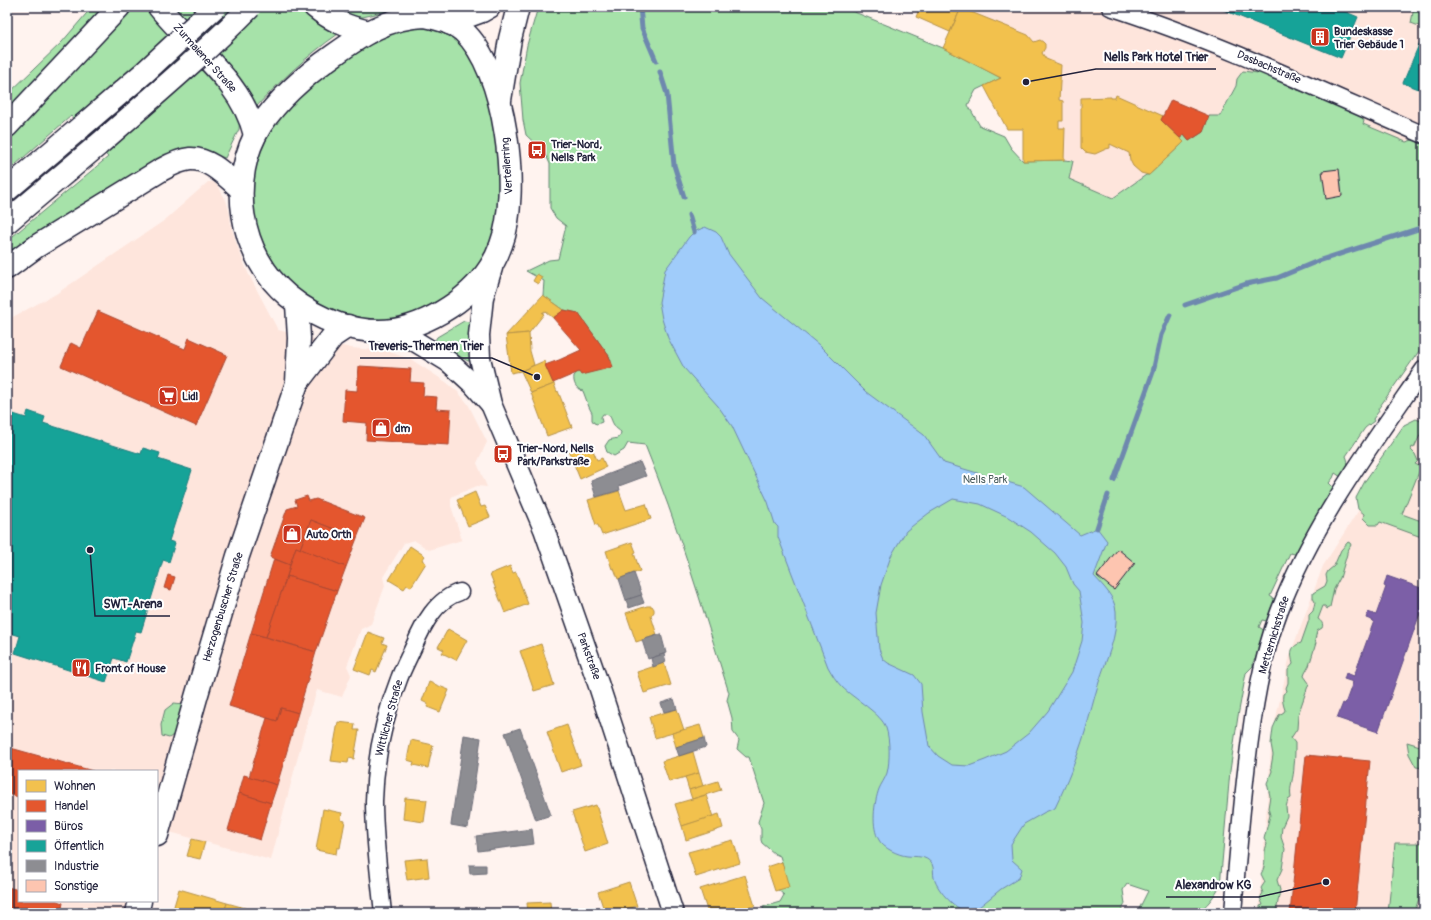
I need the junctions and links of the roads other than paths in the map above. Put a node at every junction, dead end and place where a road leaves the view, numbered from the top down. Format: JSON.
{"nodes":[{"id":1,"x":119,"y":7,"type":"edge"},
{"id":2,"x":159,"y":7,"type":"edge"},
{"id":3,"x":215,"y":7,"type":"edge"},
{"id":4,"x":250,"y":7,"type":"edge"},
{"id":5,"x":315,"y":7,"type":"edge"},
{"id":6,"x":489,"y":7,"type":"edge"},
{"id":7,"x":518,"y":7,"type":"edge"},
{"id":8,"x":1110,"y":7,"type":"edge"},
{"id":9,"x":423,"y":12,"type":"edge"},
{"id":10,"x":449,"y":22,"type":"junction"},
{"id":11,"x":369,"y":32,"type":"junction"},
{"id":12,"x":499,"y":103,"type":"junction"},
{"id":13,"x":7,"y":126,"type":"edge"},
{"id":14,"x":255,"y":135,"type":"junction"},
{"id":15,"x":1424,"y":135,"type":"edge"},
{"id":16,"x":241,"y":189,"type":"junction"},
{"id":17,"x":7,"y":190,"type":"edge"},
{"id":18,"x":7,"y":222,"type":"edge"},
{"id":19,"x":494,"y":260,"type":"junction"},
{"id":20,"x":7,"y":268,"type":"edge"},
{"id":21,"x":297,"y":304,"type":"junction"},
{"id":22,"x":348,"y":326,"type":"junction"},
{"id":23,"x":395,"y":330,"type":"junction"},
{"id":24,"x":1424,"y":369,"type":"edge"},
{"id":25,"x":297,"y":382,"type":"junction"},
{"id":26,"x":491,"y":404,"type":"junction"},
{"id":27,"x":460,"y":592,"type":"dead end"},
{"id":28,"x":158,"y":831,"type":"edge"},
{"id":29,"x":140,"y":902,"type":"edge"},
{"id":30,"x":137,"y":913,"type":"edge"},
{"id":31,"x":383,"y":913,"type":"edge"},
{"id":32,"x":673,"y":913,"type":"edge"},
{"id":33,"x":1233,"y":913,"type":"edge"}],
"edges":[{"from":1,"to":13,"type":"main road"},
{"from":2,"to":14,"type":"main road","name":"Zurmaiener Straße"},
{"from":3,"to":17,"type":"main road","bridge":true},
{"from":4,"to":18,"type":"main road","bridge":true},
{"from":5,"to":11,"type":"main road"},
{"from":6,"to":10,"type":"main road"},
{"from":7,"to":12,"type":"main road"},
{"from":8,"to":15,"type":"street","name":"Dasbachstraße"},
{"from":9,"to":10,"type":"main road","name":"Verteilerring"},
{"from":9,"to":11,"type":"main road","name":"Verteilerring"},
{"from":10,"to":12,"type":"main road","name":"Verteilerring"},
{"from":11,"to":14,"type":"main road","name":"Verteilerring"},
{"from":12,"to":19,"type":"main road","name":"Verteilerring"},
{"from":14,"to":16,"type":"main road","name":"Verteilerring"},
{"from":16,"to":20,"type":"main road"},
{"from":16,"to":21,"type":"main road","name":"Verteilerring"},
{"from":19,"to":23,"type":"main road","name":"Verteilerring"},
{"from":19,"to":26,"type":"street","name":"Parkstraße"},
{"from":21,"to":22,"type":"main road","name":"Verteilerring"},
{"from":21,"to":25,"type":"main road","name":"Herzogenbuscher Straße"},
{"from":22,"to":23,"type":"main road","name":"Verteilerring"},
{"from":22,"to":25,"type":"main road","name":"Herzogenbuscher Straße"},
{"from":23,"to":26,"type":"street","name":"Parkstraße"},
{"from":24,"to":33,"type":"street","name":"Metternichstraße"},
{"from":25,"to":28,"type":"main road","name":"Herzogenbuscher Straße"},
{"from":26,"to":32,"type":"street","name":"Parkstraße"},
{"from":27,"to":31,"type":"street","name":"Wittlicher Straße"},
{"from":29,"to":30,"type":"main road"}]}
